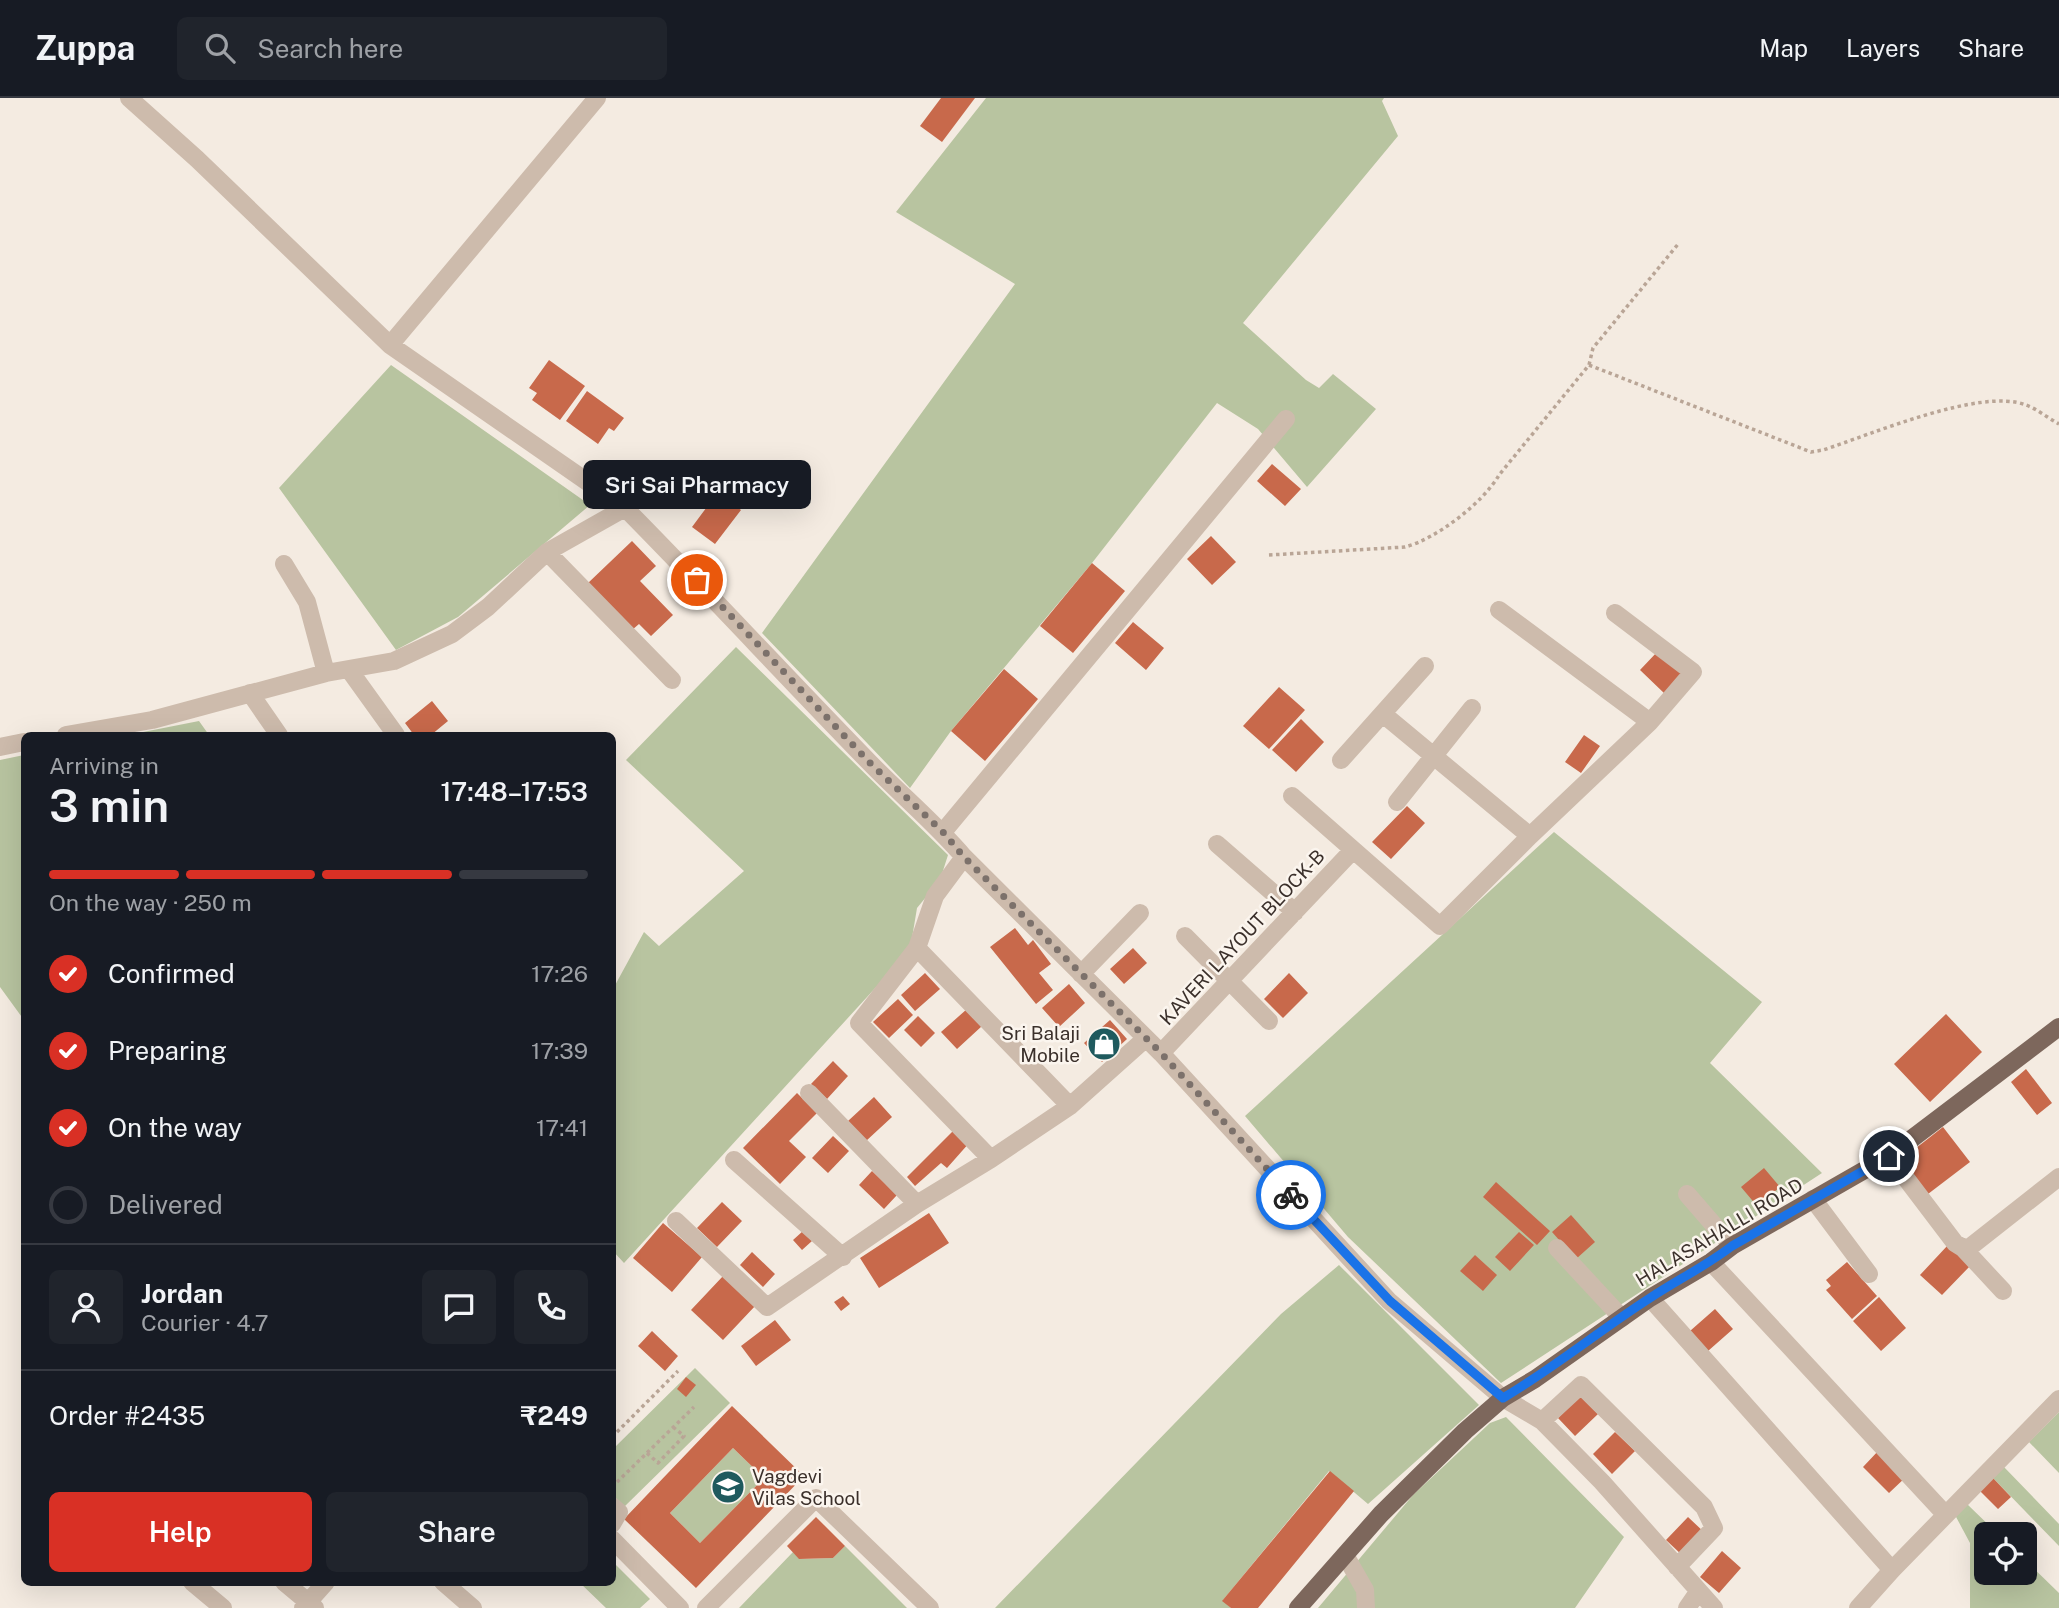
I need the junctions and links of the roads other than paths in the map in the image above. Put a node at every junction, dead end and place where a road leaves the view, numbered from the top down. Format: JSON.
{"nodes":[{"id":1,"x":129,"y":98,"type":"edge"},
{"id":2,"x":597,"y":98,"type":"edge"},
{"id":3,"x":390,"y":345,"type":"junction"},
{"id":4,"x":1286,"y":419,"type":"dead end"},
{"id":5,"x":625,"y":508,"type":"junction"},
{"id":6,"x":547,"y":552,"type":"junction"},
{"id":7,"x":284,"y":564,"type":"dead end"},
{"id":8,"x":1499,"y":610,"type":"dead end"},
{"id":9,"x":1615,"y":613,"type":"dead end"},
{"id":10,"x":1425,"y":666,"type":"dead end"},
{"id":11,"x":350,"y":671,"type":"junction"},
{"id":12,"x":326,"y":673,"type":"junction"},
{"id":13,"x":672,"y":680,"type":"dead end"},
{"id":14,"x":250,"y":693,"type":"junction"},
{"id":15,"x":1472,"y":708,"type":"dead end"},
{"id":16,"x":1383,"y":714,"type":"junction"},
{"id":17,"x":1650,"y":722,"type":"junction"},
{"id":18,"x":83,"y":732,"type":"edge"},
{"id":19,"x":277,"y":732,"type":"edge"},
{"id":20,"x":394,"y":732,"type":"edge"},
{"id":21,"x":21,"y":743,"type":"edge"},
{"id":22,"x":0,"y":747,"type":"edge"},
{"id":23,"x":1434,"y":756,"type":"junction"},
{"id":24,"x":1341,"y":760,"type":"dead end"},
{"id":25,"x":1292,"y":796,"type":"dead end"},
{"id":26,"x":1397,"y":802,"type":"dead end"},
{"id":27,"x":943,"y":832,"type":"junction"},
{"id":28,"x":1530,"y":836,"type":"junction"},
{"id":29,"x":1217,"y":844,"type":"dead end"},
{"id":30,"x":1353,"y":850,"type":"junction"},
{"id":31,"x":964,"y":857,"type":"junction"},
{"id":32,"x":1295,"y":912,"type":"junction"},
{"id":33,"x":1140,"y":913,"type":"dead end"},
{"id":34,"x":1185,"y":936,"type":"dead end"},
{"id":35,"x":917,"y":948,"type":"junction"},
{"id":36,"x":1081,"y":974,"type":"junction"},
{"id":37,"x":1231,"y":980,"type":"junction"},
{"id":38,"x":1269,"y":1021,"type":"dead end"},
{"id":39,"x":2059,"y":1027,"type":"edge"},
{"id":40,"x":1145,"y":1039,"type":"junction"},
{"id":41,"x":1161,"y":1053,"type":"junction"},
{"id":42,"x":809,"y":1093,"type":"dead end"},
{"id":43,"x":1070,"y":1106,"type":"junction"},
{"id":44,"x":1889,"y":1156,"type":"junction"},
{"id":45,"x":991,"y":1159,"type":"junction"},
{"id":46,"x":734,"y":1160,"type":"dead end"},
{"id":47,"x":2059,"y":1177,"type":"edge"},
{"id":48,"x":1687,"y":1194,"type":"dead end"},
{"id":49,"x":1813,"y":1199,"type":"junction"},
{"id":50,"x":917,"y":1204,"type":"junction"},
{"id":51,"x":676,"y":1221,"type":"dead end"},
{"id":52,"x":1732,"y":1246,"type":"junction"},
{"id":53,"x":1557,"y":1248,"type":"dead end"},
{"id":54,"x":1963,"y":1248,"type":"junction"},
{"id":55,"x":843,"y":1257,"type":"junction"},
{"id":56,"x":1711,"y":1262,"type":"junction"},
{"id":57,"x":1869,"y":1274,"type":"dead end"},
{"id":58,"x":2003,"y":1291,"type":"dead end"},
{"id":59,"x":1650,"y":1298,"type":"junction"},
{"id":60,"x":1622,"y":1318,"type":"junction"},
{"id":61,"x":1503,"y":1398,"type":"junction"},
{"id":62,"x":2059,"y":1399,"type":"edge"},
{"id":63,"x":1542,"y":1421,"type":"junction"},
{"id":64,"x":1946,"y":1514,"type":"junction"},
{"id":65,"x":616,"y":1543,"type":"edge"},
{"id":66,"x":1345,"y":1555,"type":"junction"},
{"id":67,"x":1677,"y":1567,"type":"junction"},
{"id":68,"x":1892,"y":1570,"type":"junction"},
{"id":69,"x":197,"y":1586,"type":"edge"},
{"id":70,"x":288,"y":1586,"type":"edge"},
{"id":71,"x":323,"y":1586,"type":"edge"},
{"id":72,"x":448,"y":1586,"type":"edge"},
{"id":73,"x":1698,"y":1592,"type":"junction"},
{"id":74,"x":309,"y":1606,"type":"edge"},
{"id":75,"x":223,"y":1608,"type":"edge"},
{"id":76,"x":473,"y":1608,"type":"edge"},
{"id":77,"x":680,"y":1608,"type":"edge"},
{"id":78,"x":706,"y":1608,"type":"edge"},
{"id":79,"x":930,"y":1608,"type":"edge"},
{"id":80,"x":1298,"y":1608,"type":"edge"},
{"id":81,"x":1366,"y":1608,"type":"edge"},
{"id":82,"x":1687,"y":1608,"type":"edge"},
{"id":83,"x":1714,"y":1608,"type":"edge"},
{"id":84,"x":1858,"y":1608,"type":"edge"}],
"edges":[{"from":1,"to":3,"type":"street"},
{"from":2,"to":3,"type":"street"},
{"from":3,"to":5,"type":"street"},
{"from":4,"to":27,"type":"street"},
{"from":5,"to":6,"type":"street"},
{"from":5,"to":27,"type":"street"},
{"from":6,"to":11,"type":"street"},
{"from":6,"to":13,"type":"street"},
{"from":7,"to":12,"type":"street"},
{"from":8,"to":17,"type":"street"},
{"from":9,"to":17,"type":"street"},
{"from":10,"to":16,"type":"street"},
{"from":11,"to":12,"type":"street"},
{"from":11,"to":20,"type":"street"},
{"from":12,"to":14,"type":"street"},
{"from":14,"to":18,"type":"street"},
{"from":14,"to":19,"type":"street"},
{"from":15,"to":23,"type":"street"},
{"from":16,"to":23,"type":"street"},
{"from":16,"to":24,"type":"street"},
{"from":17,"to":28,"type":"street"},
{"from":21,"to":22,"type":"street"},
{"from":23,"to":26,"type":"street"},
{"from":23,"to":28,"type":"street"},
{"from":25,"to":30,"type":"street"},
{"from":27,"to":31,"type":"street"},
{"from":28,"to":30,"type":"street"},
{"from":29,"to":32,"type":"street"},
{"from":30,"to":32,"type":"street","name":"KAVERI LAYOUT BLOCK-B"},
{"from":31,"to":35,"type":"street"},
{"from":31,"to":36,"type":"street"},
{"from":32,"to":37,"type":"street","name":"KAVERI LAYOUT BLOCK-B"},
{"from":33,"to":36,"type":"street"},
{"from":34,"to":37,"type":"street"},
{"from":35,"to":43,"type":"street"},
{"from":35,"to":45,"type":"street"},
{"from":36,"to":40,"type":"street"},
{"from":37,"to":38,"type":"street"},
{"from":37,"to":41,"type":"street","name":"KAVERI LAYOUT BLOCK-B"},
{"from":39,"to":44,"type":"main road","name":"HALASAHALLI ROAD"},
{"from":40,"to":41,"type":"street"},
{"from":40,"to":43,"type":"street"},
{"from":41,"to":61,"type":"street"},
{"from":42,"to":50,"type":"street"},
{"from":43,"to":45,"type":"street"},
{"from":44,"to":49,"type":"main road","name":"HALASAHALLI ROAD"},
{"from":44,"to":54,"type":"street"},
{"from":45,"to":50,"type":"street"},
{"from":46,"to":55,"type":"street"},
{"from":47,"to":54,"type":"street"},
{"from":48,"to":52,"type":"street"},
{"from":49,"to":52,"type":"main road","name":"HALASAHALLI ROAD"},
{"from":49,"to":57,"type":"street"},
{"from":50,"to":55,"type":"street"},
{"from":51,"to":55,"type":"street"},
{"from":52,"to":56,"type":"main road","name":"HALASAHALLI ROAD"},
{"from":53,"to":60,"type":"street"},
{"from":54,"to":58,"type":"street"},
{"from":56,"to":59,"type":"main road","name":"HALASAHALLI ROAD"},
{"from":56,"to":64,"type":"street"},
{"from":59,"to":60,"type":"main road","name":"HALASAHALLI ROAD"},
{"from":59,"to":68,"type":"street"},
{"from":60,"to":61,"type":"main road","name":"HALASAHALLI ROAD"},
{"from":61,"to":63,"type":"street"},
{"from":61,"to":66,"type":"main road","name":"HALASAHALLI ROAD"},
{"from":62,"to":64,"type":"street"},
{"from":63,"to":67,"type":"street"},
{"from":63,"to":67,"type":"street"},
{"from":64,"to":68,"type":"street"},
{"from":65,"to":77,"type":"street"},
{"from":66,"to":80,"type":"main road","name":"HALASAHALLI ROAD"},
{"from":66,"to":81,"type":"street"},
{"from":67,"to":73,"type":"street"},
{"from":68,"to":84,"type":"street"},
{"from":69,"to":75,"type":"street"},
{"from":70,"to":74,"type":"street"},
{"from":71,"to":74,"type":"street"},
{"from":72,"to":76,"type":"street"},
{"from":73,"to":82,"type":"street"},
{"from":73,"to":83,"type":"street"},
{"from":78,"to":79,"type":"street"}]}
